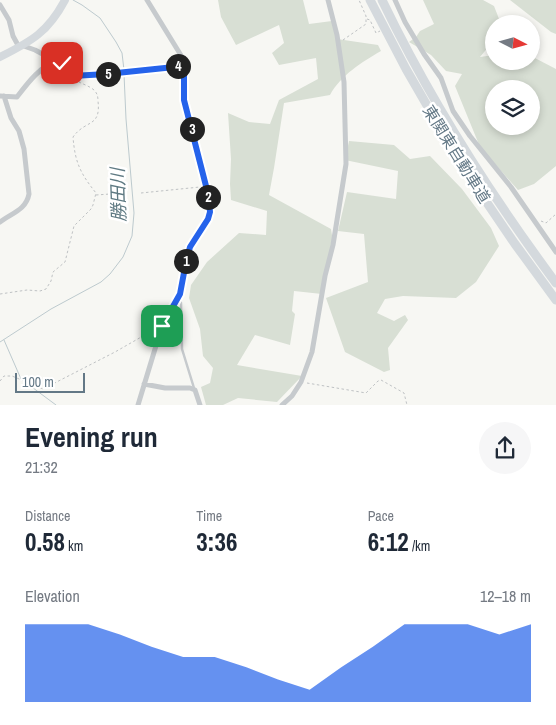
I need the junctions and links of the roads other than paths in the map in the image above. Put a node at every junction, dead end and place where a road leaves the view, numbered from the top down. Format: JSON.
{"nodes":[{"id":1,"x":65,"y":0,"type":"edge"},
{"id":2,"x":147,"y":0,"type":"edge"},
{"id":3,"x":328,"y":0,"type":"edge"},
{"id":4,"x":370,"y":0,"type":"edge"},
{"id":5,"x":382,"y":0,"type":"edge"},
{"id":6,"x":395,"y":0,"type":"edge"},
{"id":7,"x":0,"y":5,"type":"edge"},
{"id":8,"x":20,"y":46,"type":"junction"},
{"id":9,"x":0,"y":57,"type":"edge"},
{"id":10,"x":57,"y":61,"type":"junction"},
{"id":11,"x":184,"y":66,"type":"junction"},
{"id":12,"x":2,"y":96,"type":"edge"},
{"id":13,"x":0,"y":222,"type":"edge"},
{"id":14,"x":556,"y":252,"type":"edge"},
{"id":15,"x":556,"y":283,"type":"edge"},
{"id":16,"x":178,"y":297,"type":"junction"},
{"id":17,"x":556,"y":300,"type":"edge"},
{"id":18,"x":144,"y":384,"type":"junction"},
{"id":19,"x":195,"y":390,"type":"junction"},
{"id":20,"x":138,"y":405,"type":"edge"},
{"id":21,"x":200,"y":405,"type":"edge"},
{"id":22,"x":282,"y":405,"type":"edge"}],
"edges":[{"from":1,"to":8,"type":"main road"},
{"from":2,"to":11,"type":"street"},
{"from":3,"to":22,"type":"street"},
{"from":4,"to":17,"type":"highway","name":"東関東自動車道"},
{"from":5,"to":15,"type":"highway","name":"東関東自動車道"},
{"from":6,"to":14,"type":"street"},
{"from":7,"to":8,"type":"street"},
{"from":8,"to":9,"type":"main road"},
{"from":8,"to":10,"type":"street"},
{"from":10,"to":11,"type":"street"},
{"from":10,"to":12,"type":"street"},
{"from":11,"to":16,"type":"street"},
{"from":12,"to":13,"type":"street"},
{"from":16,"to":18,"type":"street"},
{"from":16,"to":19,"type":"lane"},
{"from":18,"to":19,"type":"street"},
{"from":18,"to":20,"type":"street"},
{"from":19,"to":21,"type":"street"}]}
